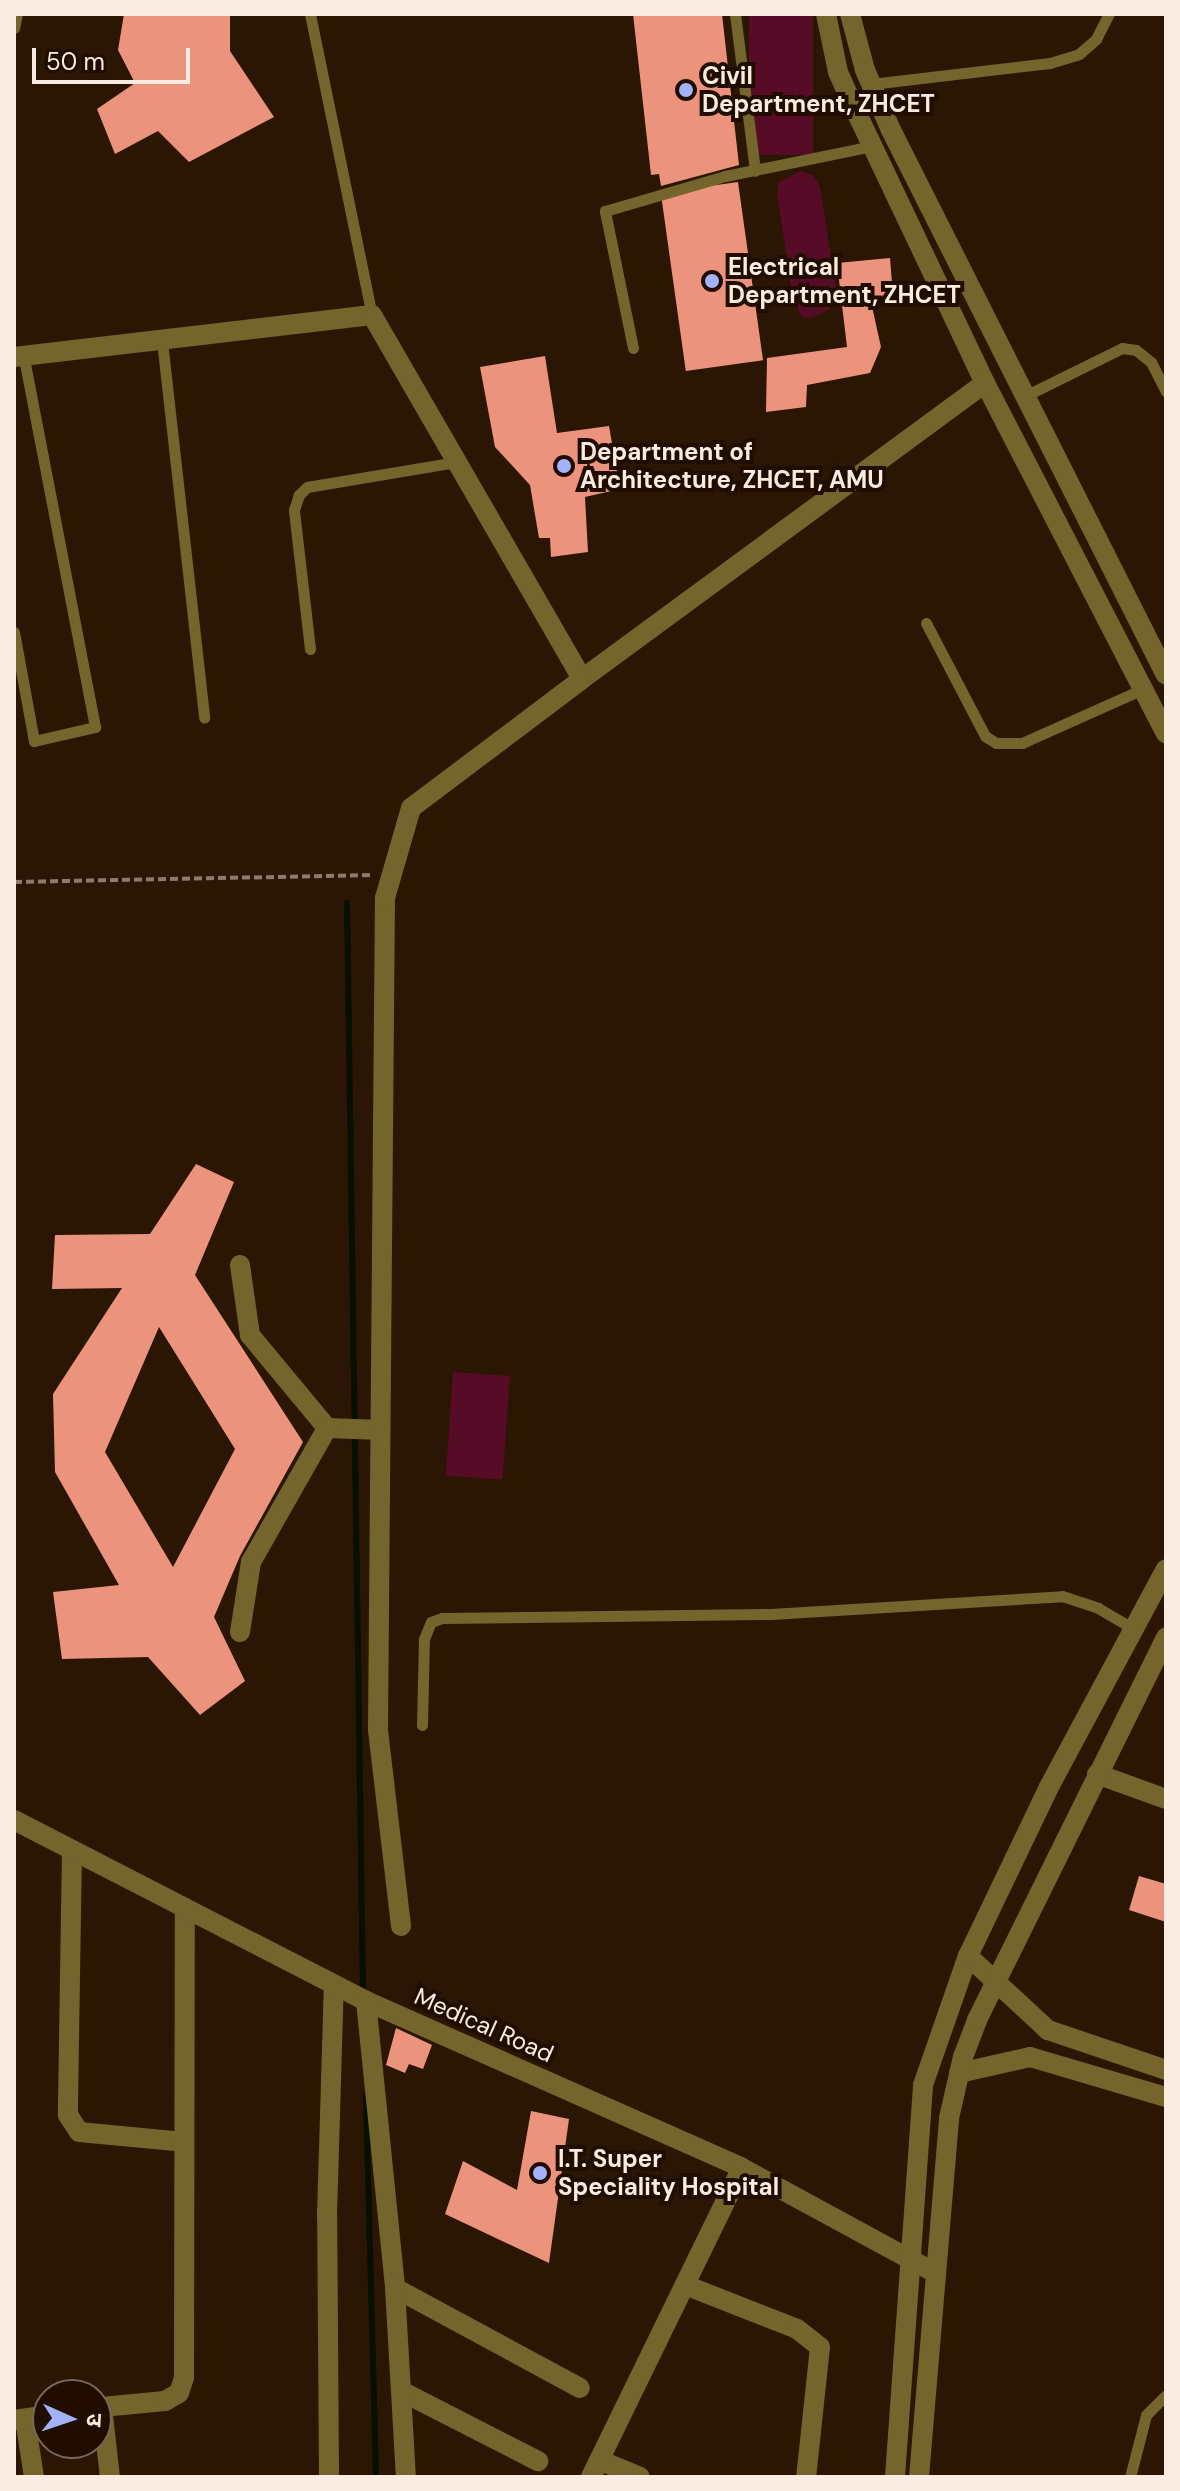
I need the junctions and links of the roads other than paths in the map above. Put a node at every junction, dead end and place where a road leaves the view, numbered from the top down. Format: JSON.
{"nodes":[{"id":1,"x":17,"y":14,"type":"edge"},
{"id":2,"x":310,"y":14,"type":"edge"},
{"id":3,"x":735,"y":14,"type":"edge"},
{"id":4,"x":826,"y":14,"type":"edge"},
{"id":5,"x":850,"y":14,"type":"edge"},
{"id":6,"x":1109,"y":14,"type":"edge"},
{"id":7,"x":14,"y":28,"type":"edge"},
{"id":8,"x":871,"y":84,"type":"junction"},
{"id":9,"x":873,"y":146,"type":"junction"},
{"id":10,"x":755,"y":171,"type":"junction"},
{"id":11,"x":372,"y":315,"type":"junction"},
{"id":12,"x":162,"y":341,"type":"junction"},
{"id":13,"x":633,"y":348,"type":"dead end"},
{"id":14,"x":19,"y":358,"type":"edge"},
{"id":15,"x":985,"y":383,"type":"junction"},
{"id":16,"x":1166,"y":391,"type":"edge"},
{"id":17,"x":1025,"y":396,"type":"junction"},
{"id":18,"x":457,"y":462,"type":"junction"},
{"id":19,"x":926,"y":623,"type":"dead end"},
{"id":20,"x":14,"y":632,"type":"edge"},
{"id":21,"x":310,"y":649,"type":"dead end"},
{"id":22,"x":1166,"y":675,"type":"edge"},
{"id":23,"x":582,"y":679,"type":"junction"},
{"id":24,"x":1143,"y":689,"type":"junction"},
{"id":25,"x":204,"y":718,"type":"dead end"},
{"id":26,"x":1166,"y":733,"type":"edge"},
{"id":27,"x":240,"y":1265,"type":"dead end"},
{"id":28,"x":327,"y":1428,"type":"junction"},
{"id":29,"x":380,"y":1430,"type":"junction"},
{"id":30,"x":1166,"y":1569,"type":"edge"},
{"id":31,"x":1134,"y":1629,"type":"junction"},
{"id":32,"x":240,"y":1632,"type":"dead end"},
{"id":33,"x":1166,"y":1637,"type":"edge"},
{"id":34,"x":422,"y":1725,"type":"dead end"},
{"id":35,"x":1097,"y":1774,"type":"junction"},
{"id":36,"x":1166,"y":1799,"type":"edge"},
{"id":37,"x":14,"y":1820,"type":"edge"},
{"id":38,"x":72,"y":1850,"type":"junction"},
{"id":39,"x":185,"y":1911,"type":"junction"},
{"id":40,"x":401,"y":1926,"type":"dead end"},
{"id":41,"x":968,"y":1956,"type":"junction"},
{"id":42,"x":995,"y":1983,"type":"junction"},
{"id":43,"x":334,"y":1986,"type":"junction"},
{"id":44,"x":366,"y":2001,"type":"junction"},
{"id":45,"x":1166,"y":2070,"type":"edge"},
{"id":46,"x":959,"y":2073,"type":"junction"},
{"id":47,"x":1166,"y":2097,"type":"edge"},
{"id":48,"x":184,"y":2142,"type":"junction"},
{"id":49,"x":742,"y":2168,"type":"junction"},
{"id":50,"x":911,"y":2264,"type":"junction"},
{"id":51,"x":935,"y":2273,"type":"junction"},
{"id":52,"x":685,"y":2285,"type":"junction"},
{"id":53,"x":395,"y":2288,"type":"junction"},
{"id":54,"x":580,"y":2388,"type":"dead end"},
{"id":55,"x":403,"y":2392,"type":"junction"},
{"id":56,"x":1166,"y":2395,"type":"edge"},
{"id":57,"x":112,"y":2406,"type":"edge"},
{"id":58,"x":20,"y":2420,"type":"edge"},
{"id":59,"x":538,"y":2461,"type":"dead end"},
{"id":60,"x":595,"y":2468,"type":"edge"},
{"id":61,"x":34,"y":2477,"type":"edge"},
{"id":62,"x":329,"y":2477,"type":"edge"},
{"id":63,"x":406,"y":2477,"type":"edge"},
{"id":64,"x":640,"y":2477,"type":"edge"},
{"id":65,"x":806,"y":2477,"type":"edge"},
{"id":66,"x":895,"y":2477,"type":"edge"},
{"id":67,"x":919,"y":2477,"type":"edge"},
{"id":68,"x":1130,"y":2477,"type":"edge"}],
"edges":[{"from":1,"to":7,"type":"lane"},
{"from":2,"to":11,"type":"lane"},
{"from":3,"to":10,"type":"lane"},
{"from":4,"to":9,"type":"street"},
{"from":5,"to":8,"type":"street"},
{"from":6,"to":8,"type":"lane"},
{"from":8,"to":17,"type":"street"},
{"from":9,"to":10,"type":"lane"},
{"from":9,"to":15,"type":"street"},
{"from":10,"to":13,"type":"lane"},
{"from":11,"to":12,"type":"street"},
{"from":11,"to":18,"type":"street"},
{"from":12,"to":14,"type":"street"},
{"from":12,"to":25,"type":"lane"},
{"from":14,"to":20,"type":"lane"},
{"from":15,"to":23,"type":"street"},
{"from":15,"to":24,"type":"street"},
{"from":16,"to":17,"type":"lane"},
{"from":17,"to":22,"type":"street"},
{"from":18,"to":21,"type":"lane"},
{"from":18,"to":23,"type":"street"},
{"from":19,"to":24,"type":"lane"},
{"from":23,"to":29,"type":"street"},
{"from":24,"to":26,"type":"street"},
{"from":27,"to":28,"type":"street"},
{"from":28,"to":29,"type":"street"},
{"from":28,"to":32,"type":"street"},
{"from":29,"to":40,"type":"street"},
{"from":30,"to":31,"type":"street"},
{"from":31,"to":34,"type":"lane"},
{"from":31,"to":41,"type":"street"},
{"from":33,"to":35,"type":"street"},
{"from":35,"to":36,"type":"street"},
{"from":35,"to":42,"type":"street"},
{"from":37,"to":38,"type":"street","name":"Medical Road"},
{"from":38,"to":39,"type":"street","name":"Medical Road"},
{"from":38,"to":48,"type":"street"},
{"from":39,"to":43,"type":"street","name":"Medical Road"},
{"from":39,"to":48,"type":"street"},
{"from":41,"to":42,"type":"street"},
{"from":41,"to":50,"type":"street"},
{"from":42,"to":45,"type":"street"},
{"from":42,"to":46,"type":"street"},
{"from":43,"to":44,"type":"street","name":"Medical Road"},
{"from":43,"to":62,"type":"street"},
{"from":44,"to":49,"type":"street","name":"Medical Road"},
{"from":44,"to":53,"type":"street"},
{"from":46,"to":47,"type":"street"},
{"from":46,"to":51,"type":"street"},
{"from":48,"to":57,"type":"street"},
{"from":49,"to":50,"type":"street","name":"Medical Road"},
{"from":49,"to":52,"type":"street"},
{"from":50,"to":51,"type":"street","name":"Medical Road"},
{"from":50,"to":66,"type":"street"},
{"from":51,"to":67,"type":"street"},
{"from":52,"to":60,"type":"street"},
{"from":52,"to":65,"type":"street"},
{"from":53,"to":54,"type":"street"},
{"from":53,"to":55,"type":"street"},
{"from":55,"to":59,"type":"street"},
{"from":55,"to":63,"type":"street"},
{"from":56,"to":68,"type":"lane"},
{"from":58,"to":61,"type":"street"},
{"from":60,"to":64,"type":"street"}]}
